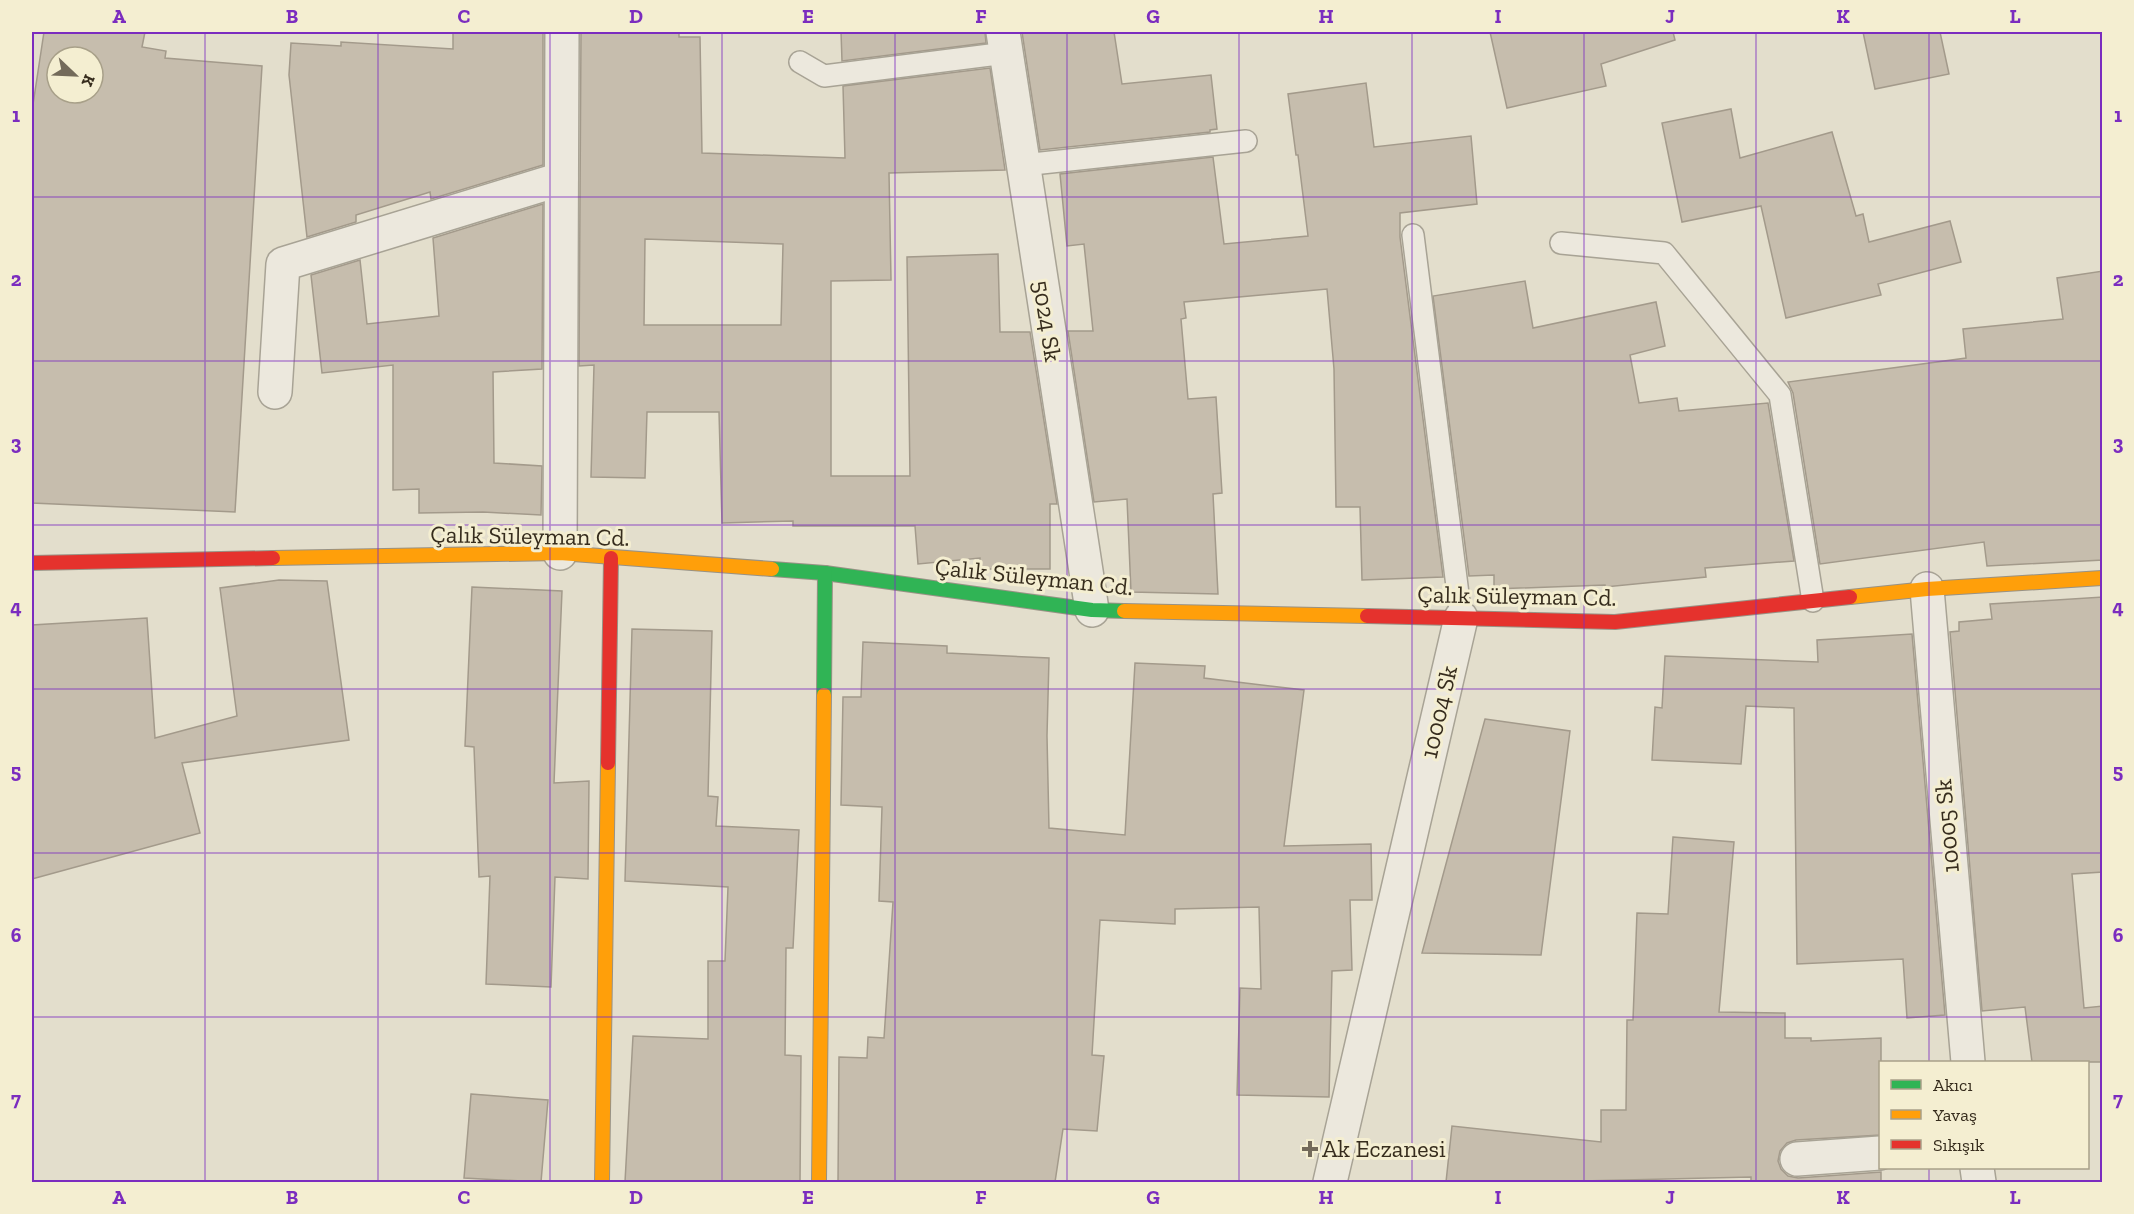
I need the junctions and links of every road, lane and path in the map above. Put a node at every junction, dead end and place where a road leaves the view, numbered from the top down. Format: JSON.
{"nodes":[{"id":1,"x":562,"y":32,"type":"edge"},
{"id":2,"x":1005,"y":42,"type":"edge"},
{"id":3,"x":800,"y":62,"type":"dead end"},
{"id":4,"x":1246,"y":141,"type":"dead end"},
{"id":5,"x":1023,"y":165,"type":"junction"},
{"id":6,"x":561,"y":179,"type":"junction"},
{"id":7,"x":1413,"y":235,"type":"dead end"},
{"id":8,"x":1561,"y":243,"type":"dead end"},
{"id":9,"x":275,"y":392,"type":"dead end"},
{"id":10,"x":560,"y":554,"type":"junction"},
{"id":11,"x":611,"y":558,"type":"junction"},
{"id":12,"x":32,"y":563,"type":"edge"},
{"id":13,"x":825,"y":573,"type":"junction"},
{"id":14,"x":2103,"y":578,"type":"edge"},
{"id":15,"x":1926,"y":589,"type":"junction"},
{"id":16,"x":1813,"y":602,"type":"junction"},
{"id":17,"x":1092,"y":610,"type":"junction"},
{"id":18,"x":1461,"y":618,"type":"junction"},
{"id":19,"x":1968,"y":1061,"type":"edge"},
{"id":20,"x":1879,"y":1153,"type":"edge"},
{"id":21,"x":1797,"y":1159,"type":"dead end"},
{"id":22,"x":602,"y":1182,"type":"edge"},
{"id":23,"x":819,"y":1182,"type":"edge"},
{"id":24,"x":1330,"y":1182,"type":"edge"}],
"edges":[{"from":1,"to":6,"type":"street"},
{"from":2,"to":3,"type":"lane"},
{"from":2,"to":5,"type":"street","name":"5024 Sk"},
{"from":4,"to":5,"type":"lane"},
{"from":5,"to":17,"type":"street","name":"5024 Sk"},
{"from":6,"to":9,"type":"street"},
{"from":6,"to":10,"type":"street"},
{"from":7,"to":18,"type":"lane","name":"10004 Sk"},
{"from":8,"to":16,"type":"lane"},
{"from":10,"to":11,"type":"main road","name":"Çalık Süleyman Cd."},
{"from":10,"to":12,"type":"main road","name":"Çalık Süleyman Cd."},
{"from":11,"to":13,"type":"main road","name":"Çalık Süleyman Cd."},
{"from":11,"to":22,"type":"main road"},
{"from":13,"to":17,"type":"main road","name":"Çalık Süleyman Cd."},
{"from":13,"to":23,"type":"main road"},
{"from":14,"to":15,"type":"main road","name":"Çalık Süleyman Cd."},
{"from":15,"to":16,"type":"main road","name":"Çalık Süleyman Cd."},
{"from":15,"to":19,"type":"street","name":"10005 Sk"},
{"from":16,"to":18,"type":"main road","name":"Çalık Süleyman Cd."},
{"from":17,"to":18,"type":"main road","name":"Çalık Süleyman Cd."},
{"from":18,"to":24,"type":"street","name":"10004 Sk"},
{"from":20,"to":21,"type":"street"}]}
